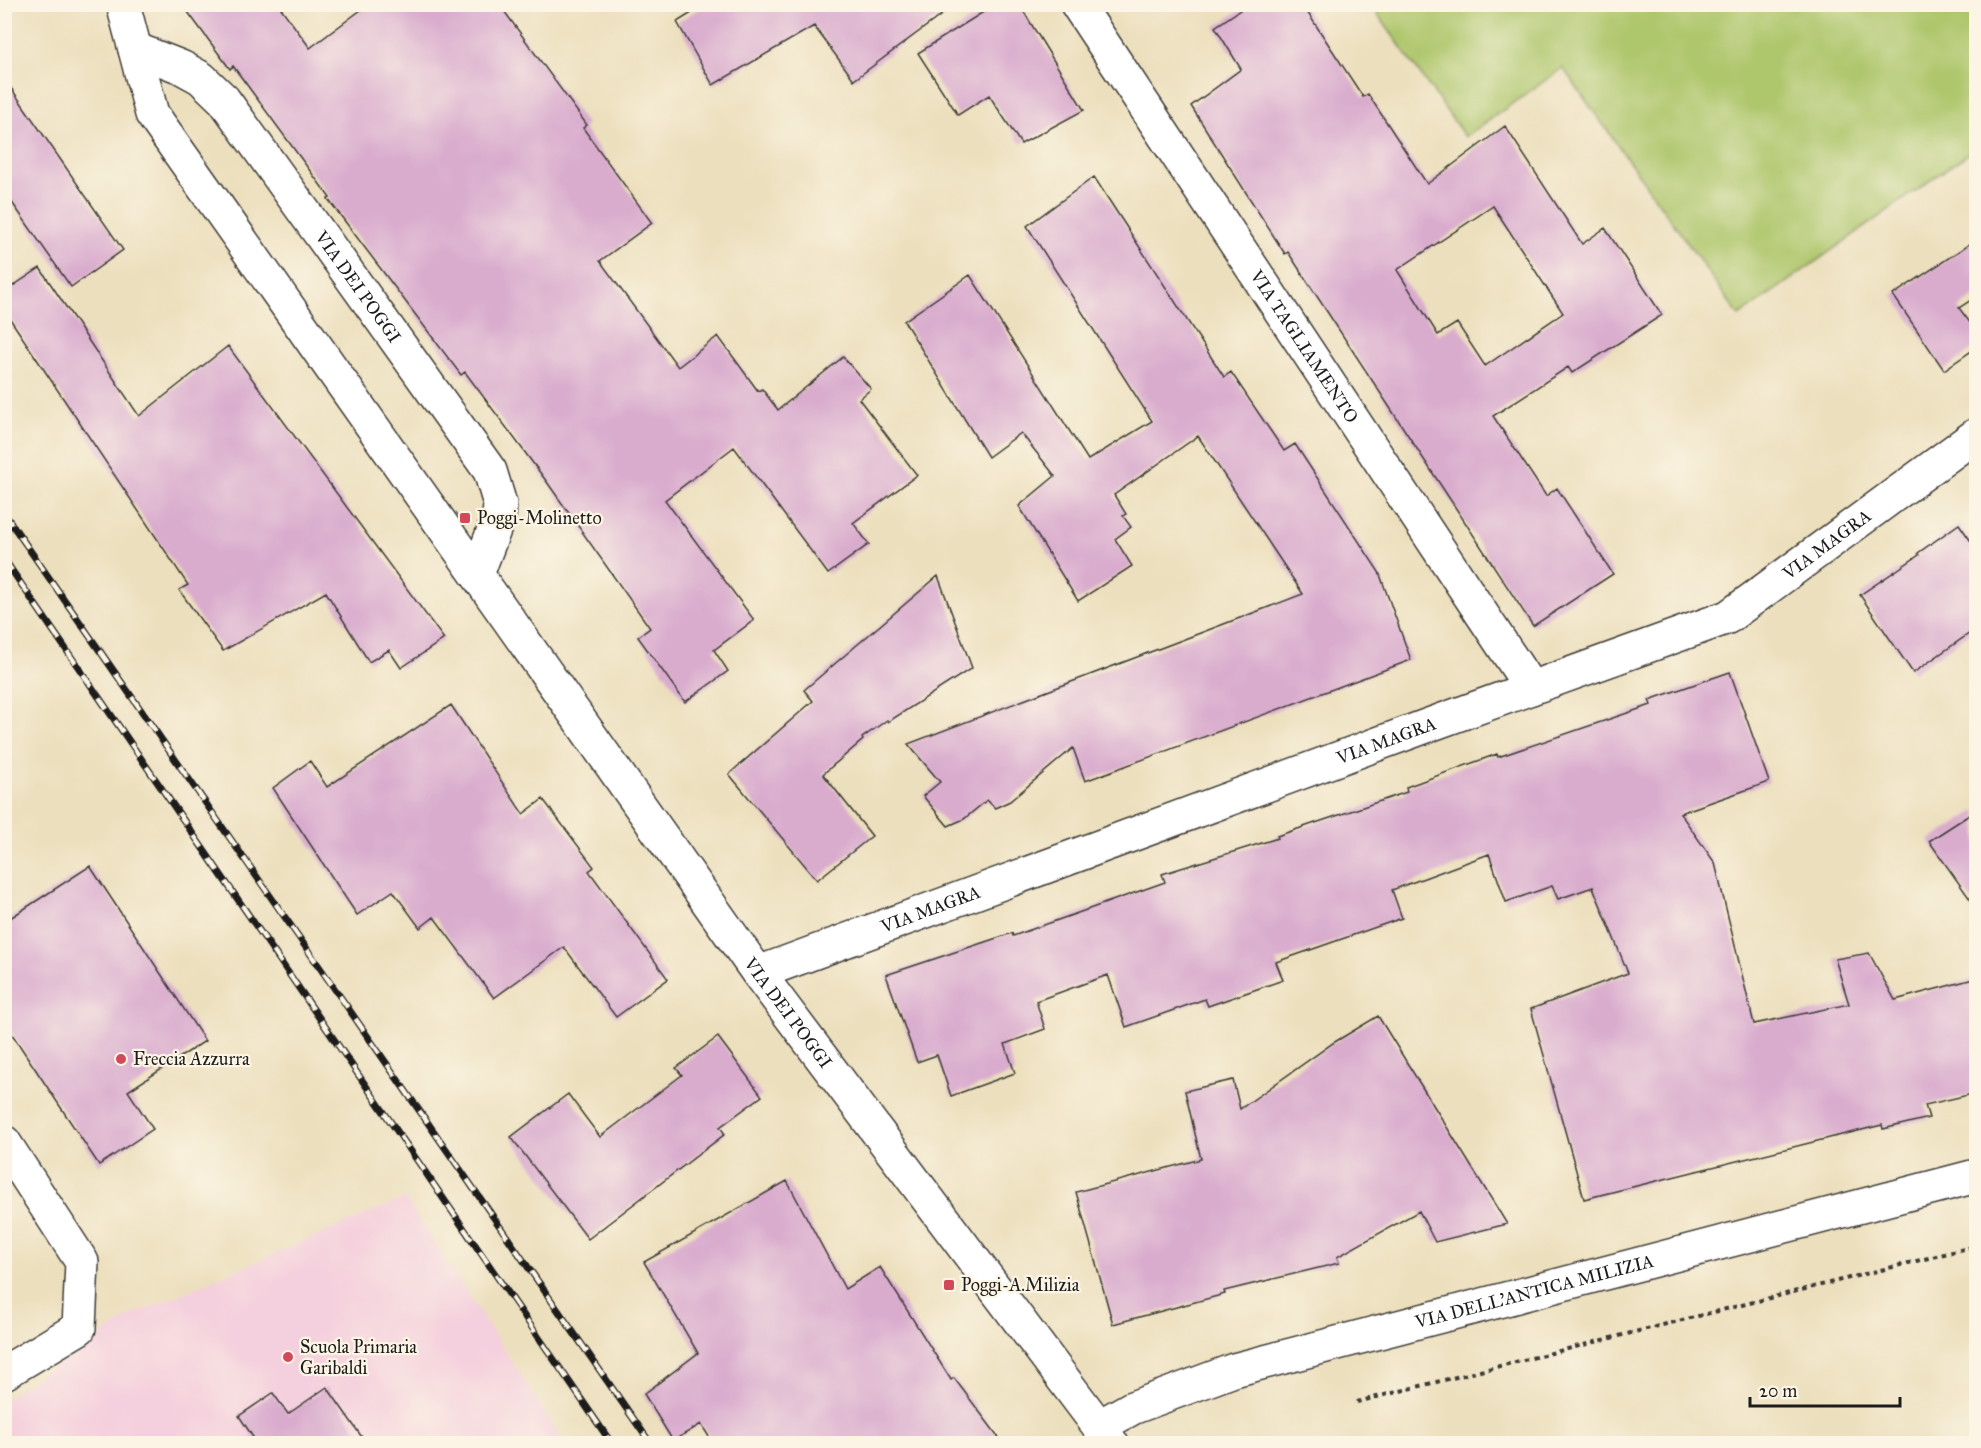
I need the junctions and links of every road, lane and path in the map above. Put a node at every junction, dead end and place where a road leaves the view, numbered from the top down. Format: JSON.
{"nodes":[{"id":1,"x":123,"y":4,"type":"edge"},
{"id":2,"x":1077,"y":4,"type":"edge"},
{"id":3,"x":135,"y":49,"type":"junction"},
{"id":4,"x":1977,"y":435,"type":"edge"},
{"id":5,"x":477,"y":574,"type":"junction"},
{"id":6,"x":1531,"y":688,"type":"junction"},
{"id":7,"x":758,"y":973,"type":"junction"},
{"id":8,"x":4,"y":1142,"type":"edge"},
{"id":9,"x":1977,"y":1176,"type":"edge"},
{"id":10,"x":1977,"y":1246,"type":"edge"},
{"id":11,"x":4,"y":1373,"type":"edge"},
{"id":12,"x":1357,"y":1402,"type":"dead end"},
{"id":13,"x":1106,"y":1435,"type":"edge"}],
"edges":[{"from":1,"to":3,"type":"street","name":"VIA DEI POGGI"},
{"from":2,"to":6,"type":"street","name":"VIA TAGLIAMENTO"},
{"from":3,"to":5,"type":"street","name":"VIA DEI POGGI"},
{"from":3,"to":5,"type":"street","name":"VIA DEI POGGI"},
{"from":4,"to":6,"type":"street","name":"VIA MAGRA"},
{"from":5,"to":7,"type":"street","name":"VIA DEI POGGI"},
{"from":6,"to":7,"type":"street","name":"VIA MAGRA"},
{"from":7,"to":13,"type":"street","name":"VIA DEI POGGI"},
{"from":8,"to":11,"type":"street"},
{"from":9,"to":13,"type":"street","name":"VIA DELL'ANTICA MILIZIA"},
{"from":10,"to":12,"type":"path"}]}
